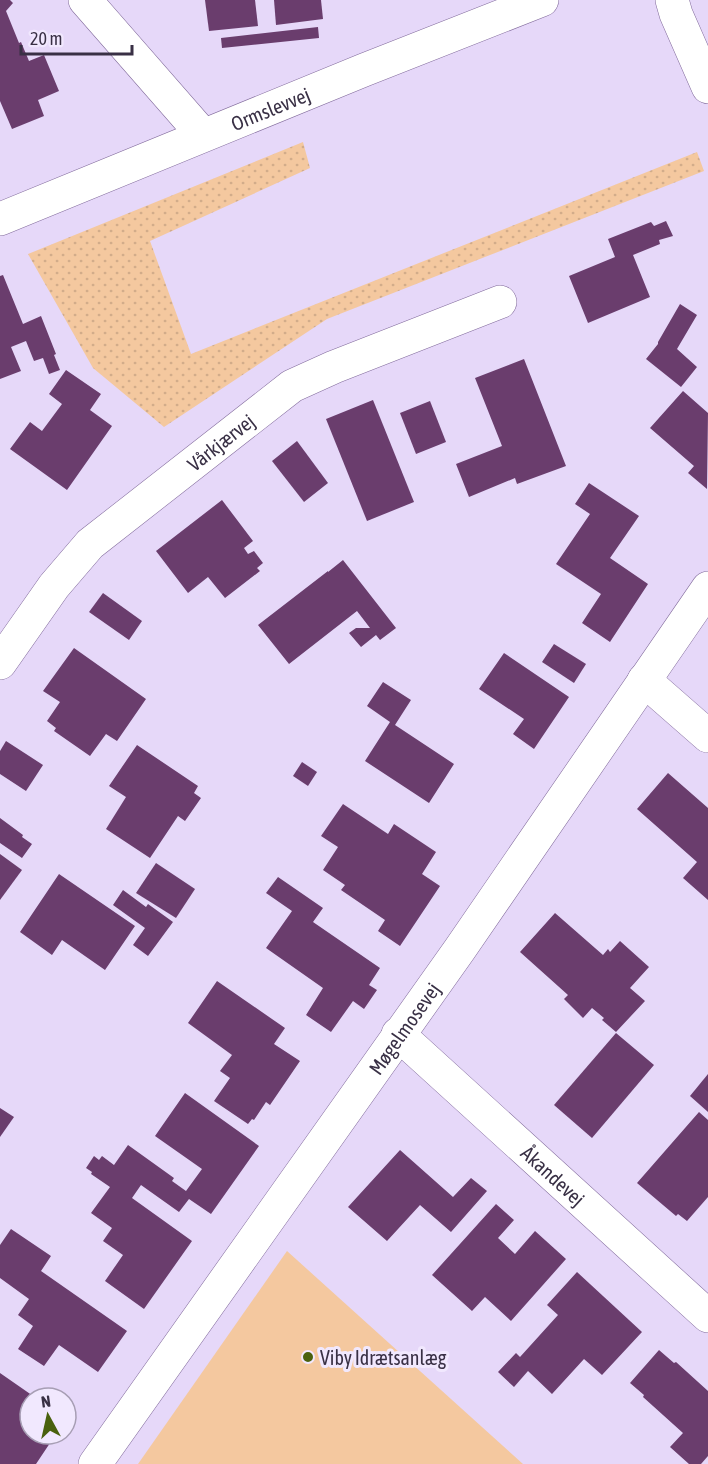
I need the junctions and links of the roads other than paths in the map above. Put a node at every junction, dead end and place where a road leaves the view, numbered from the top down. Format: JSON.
{"nodes":[{"id":1,"x":85,"y":0,"type":"edge"},
{"id":2,"x":542,"y":0,"type":"edge"},
{"id":3,"x":672,"y":0,"type":"edge"},
{"id":4,"x":708,"y":87,"type":"edge"},
{"id":5,"x":203,"y":135,"type":"junction"},
{"id":6,"x":0,"y":219,"type":"edge"},
{"id":7,"x":500,"y":302,"type":"dead end"},
{"id":8,"x":708,"y":588,"type":"edge"},
{"id":9,"x":0,"y":663,"type":"edge"},
{"id":10,"x":644,"y":680,"type":"junction"},
{"id":11,"x":708,"y":736,"type":"edge"},
{"id":12,"x":398,"y":1034,"type":"junction"},
{"id":13,"x":708,"y":1316,"type":"edge"},
{"id":14,"x":94,"y":1464,"type":"edge"}],
"edges":[{"from":1,"to":5,"type":"street"},
{"from":2,"to":5,"type":"street","name":"Ormslevvej"},
{"from":3,"to":4,"type":"street"},
{"from":5,"to":6,"type":"street","name":"Ormslevvej"},
{"from":7,"to":9,"type":"street","name":"Vårkjærvej"},
{"from":8,"to":10,"type":"street","name":"Møgelmosevej"},
{"from":10,"to":11,"type":"street"},
{"from":10,"to":12,"type":"street","name":"Møgelmosevej"},
{"from":12,"to":13,"type":"street","name":"Åkandevej"},
{"from":12,"to":14,"type":"street","name":"Møgelmosevej"}]}
